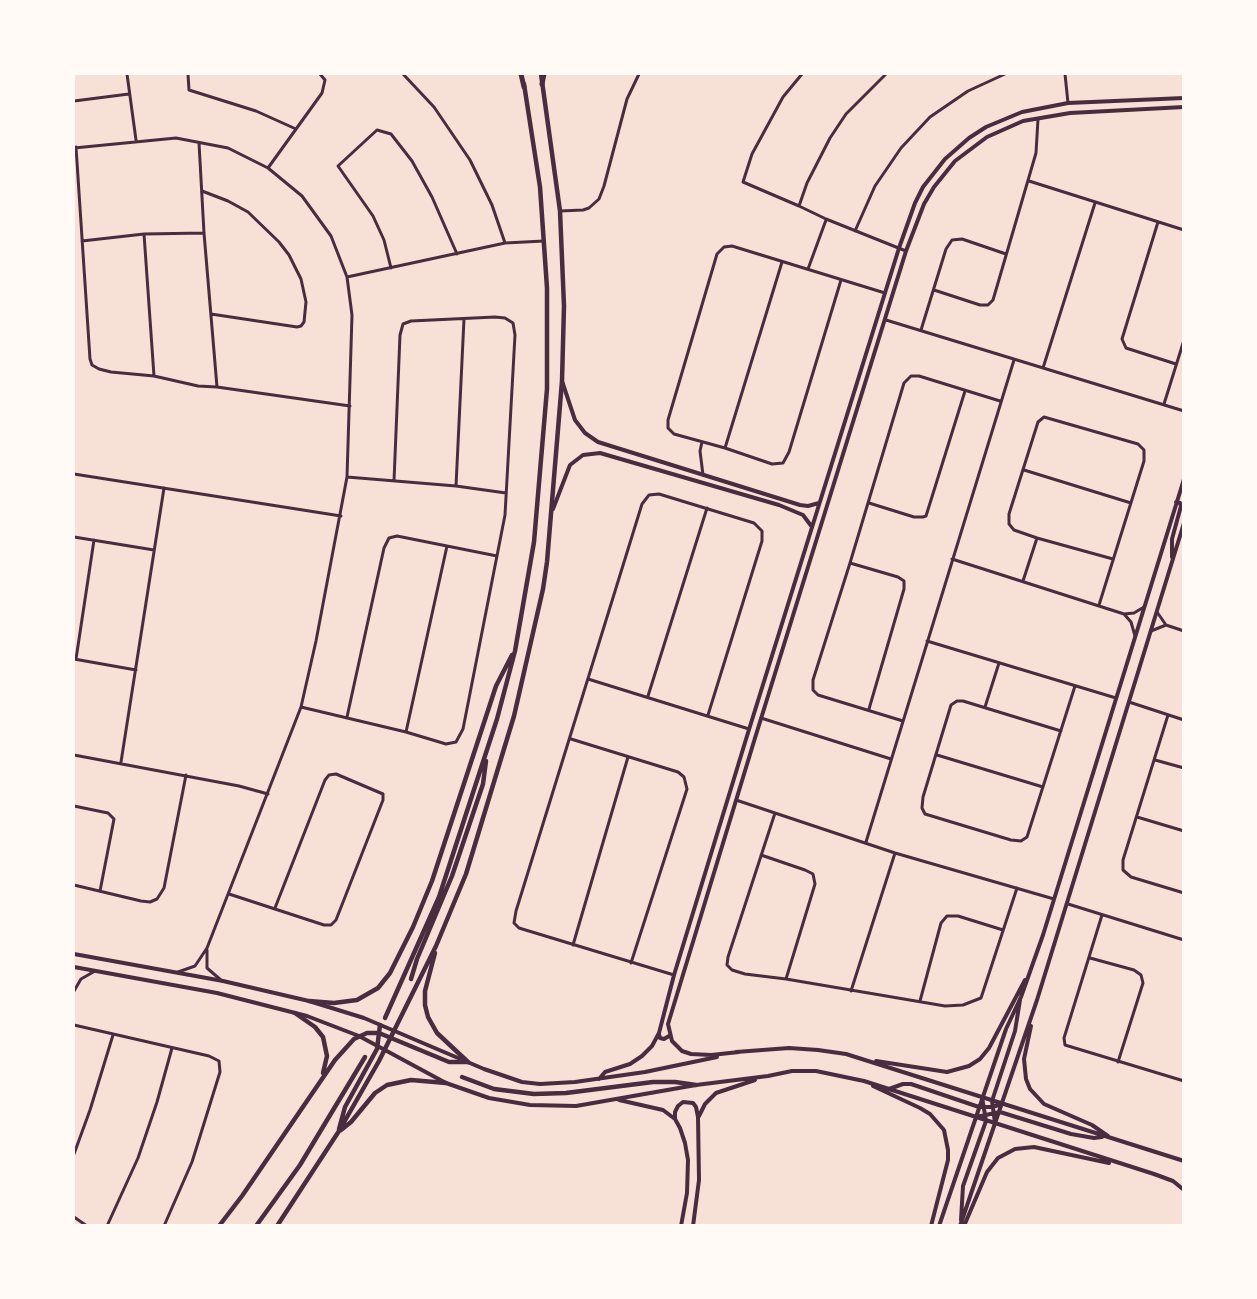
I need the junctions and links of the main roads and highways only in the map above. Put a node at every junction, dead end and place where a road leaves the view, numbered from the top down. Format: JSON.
{"nodes":[{"id":1,"x":522,"y":74,"type":"edge"},
{"id":2,"x":543,"y":74,"type":"edge"},
{"id":3,"x":542,"y":84,"type":"joint"},
{"id":4,"x":524,"y":87,"type":"joint"},
{"id":5,"x":515,"y":651,"type":"junction"},
{"id":6,"x":485,"y":756,"type":"junction"},
{"id":7,"x":436,"y":946,"type":"junction"},
{"id":8,"x":411,"y":979,"type":"dead end"},
{"id":9,"x":309,"y":1001,"type":"road end"},
{"id":10,"x":296,"y":1012,"type":"road end"},
{"id":11,"x":385,"y":1017,"type":"dead end"},
{"id":12,"x":380,"y":1024,"type":"road end"},
{"id":13,"x":380,"y":1034,"type":"junction"},
{"id":14,"x":392,"y":1038,"type":"junction"},
{"id":15,"x":365,"y":1057,"type":"dead end"},
{"id":16,"x":462,"y":1077,"type":"dead end"},
{"id":17,"x":321,"y":1078,"type":"junction"},
{"id":18,"x":446,"y":1083,"type":"road end"},
{"id":19,"x":696,"y":1085,"type":"road end"},
{"id":20,"x":339,"y":1131,"type":"junction"},
{"id":21,"x":257,"y":1225,"type":"edge"},
{"id":22,"x":219,"y":1226,"type":"edge"},
{"id":23,"x":277,"y":1226,"type":"edge"}],
"edges":[{"from":1,"to":4,"type":"highway"},
{"from":2,"to":3,"type":"highway"},
{"from":3,"to":7,"type":"main road"},
{"from":4,"to":5,"type":"main road"},
{"from":5,"to":6,"type":"main road"},
{"from":5,"to":9,"type":"main road"},
{"from":6,"to":8,"type":"main road"},
{"from":6,"to":11,"type":"main road"},
{"from":7,"to":14,"type":"main road"},
{"from":7,"to":14,"type":"main road"},
{"from":10,"to":17,"type":"main road"},
{"from":12,"to":13,"type":"main road"},
{"from":13,"to":14,"type":"main road"},
{"from":13,"to":17,"type":"main road"},
{"from":13,"to":20,"type":"main road"},
{"from":14,"to":20,"type":"main road"},
{"from":15,"to":21,"type":"main road"},
{"from":16,"to":19,"type":"main road"},
{"from":17,"to":22,"type":"main road"},
{"from":18,"to":20,"type":"main road"},
{"from":20,"to":23,"type":"main road"}]}
